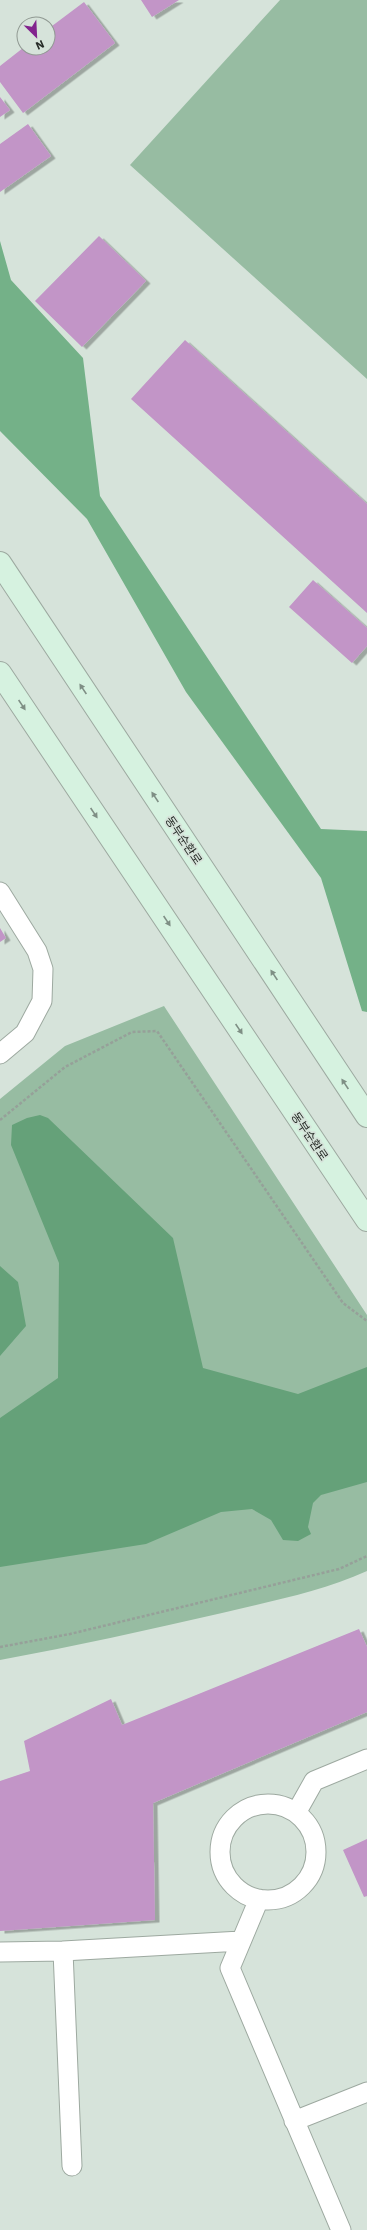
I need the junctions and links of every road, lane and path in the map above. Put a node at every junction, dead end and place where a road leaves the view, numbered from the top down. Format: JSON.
{"nodes":[{"id":1,"x":0,"y":563,"type":"edge"},
{"id":2,"x":0,"y":673,"type":"edge"},
{"id":3,"x":0,"y":892,"type":"edge"},
{"id":4,"x":0,"y":1054,"type":"edge"},
{"id":5,"x":367,"y":1116,"type":"edge"},
{"id":6,"x":0,"y":1120,"type":"edge"},
{"id":7,"x":367,"y":1220,"type":"edge"},
{"id":8,"x":367,"y":1321,"type":"edge"},
{"id":9,"x":367,"y":1556,"type":"edge"},
{"id":10,"x":0,"y":1647,"type":"edge"},
{"id":11,"x":367,"y":1759,"type":"edge"},
{"id":12,"x":296,"y":1813,"type":"junction"},
{"id":13,"x":259,"y":1899,"type":"junction"},
{"id":14,"x":241,"y":1941,"type":"junction"},
{"id":15,"x":63,"y":1951,"type":"junction"},
{"id":16,"x":0,"y":1952,"type":"edge"},
{"id":17,"x":367,"y":2092,"type":"edge"},
{"id":18,"x":294,"y":2121,"type":"junction"},
{"id":19,"x":72,"y":2166,"type":"dead end"},
{"id":20,"x":341,"y":2230,"type":"edge"}],
"edges":[{"from":5,"to":1,"type":"street","name":"동부순환로","one_way":true},
{"from":2,"to":7,"type":"street","name":"동부순환로","one_way":true},
{"from":3,"to":4,"type":"lane"},
{"from":6,"to":8,"type":"path"},
{"from":9,"to":10,"type":"path"},
{"from":11,"to":12,"type":"lane"},
{"from":12,"to":13,"type":"lane"},
{"from":12,"to":13,"type":"lane"},
{"from":13,"to":14,"type":"lane"},
{"from":14,"to":15,"type":"lane"},
{"from":14,"to":18,"type":"lane"},
{"from":15,"to":16,"type":"lane"},
{"from":15,"to":19,"type":"lane"},
{"from":17,"to":18,"type":"lane"},
{"from":18,"to":20,"type":"lane"}]}
